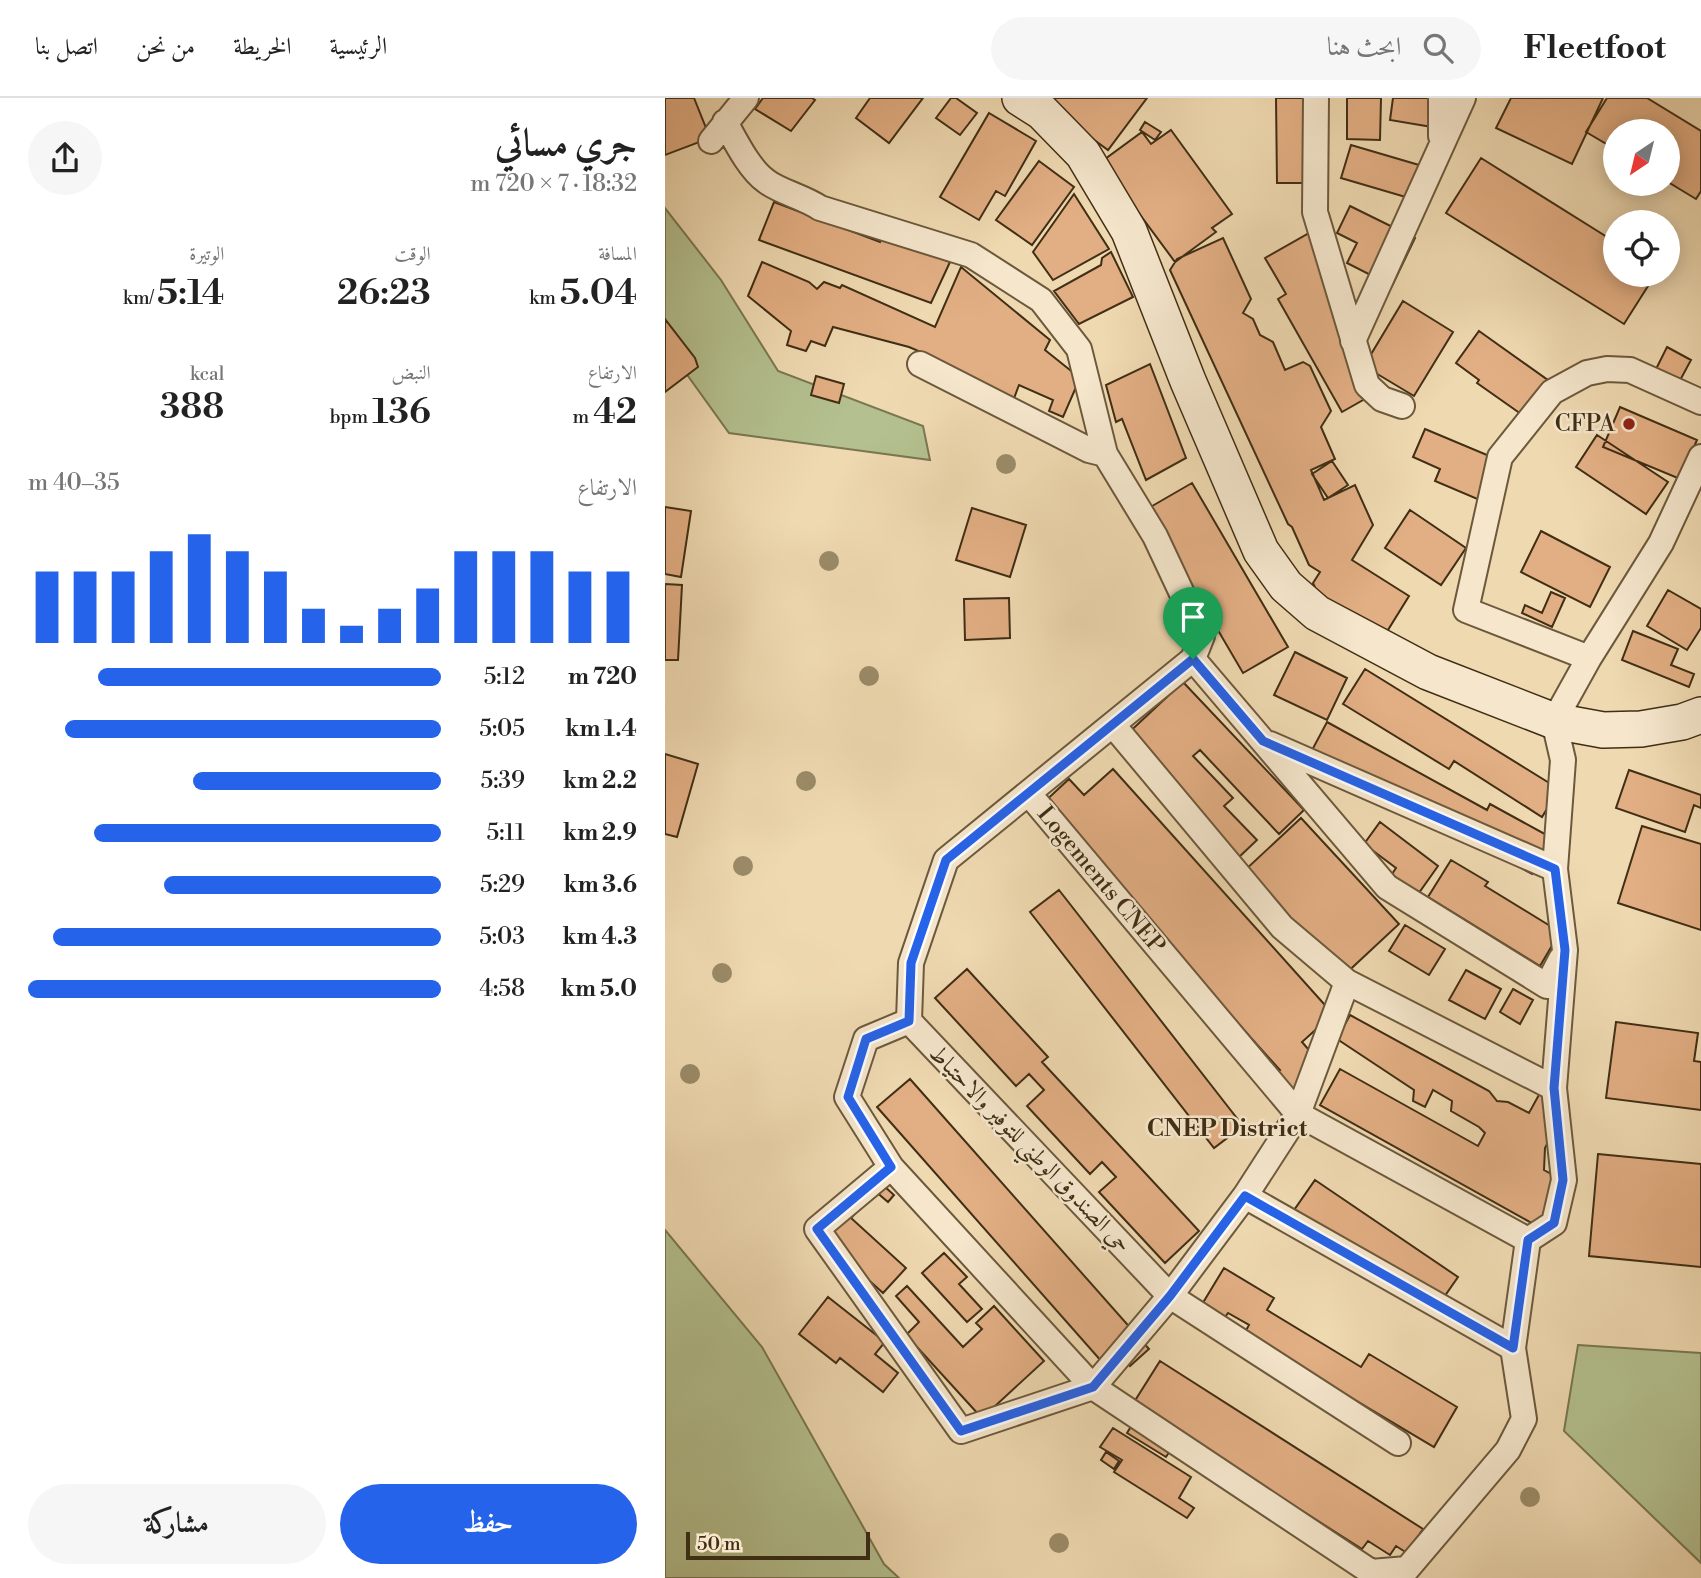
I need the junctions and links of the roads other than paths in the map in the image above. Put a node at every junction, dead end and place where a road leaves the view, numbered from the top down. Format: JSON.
{"nodes":[{"id":1,"x":746,"y":98,"type":"edge"},
{"id":2,"x":1020,"y":98,"type":"edge"},
{"id":3,"x":1316,"y":98,"type":"edge"},
{"id":4,"x":1441,"y":98,"type":"edge"},
{"id":5,"x":1463,"y":98,"type":"edge"},
{"id":6,"x":1440,"y":147,"type":"junction"},
{"id":7,"x":1353,"y":341,"type":"junction"},
{"id":8,"x":920,"y":364,"type":"dead end"},
{"id":9,"x":1701,"y":402,"type":"edge"},
{"id":10,"x":1402,"y":406,"type":"dead end"},
{"id":11,"x":1105,"y":454,"type":"junction"},
{"id":12,"x":1701,"y":457,"type":"edge"},
{"id":13,"x":1589,"y":657,"type":"junction"},
{"id":14,"x":1193,"y":659,"type":"junction"},
{"id":15,"x":1701,"y":715,"type":"edge"},
{"id":16,"x":1554,"y":720,"type":"junction"},
{"id":17,"x":1113,"y":725,"type":"junction"},
{"id":18,"x":1263,"y":741,"type":"junction"},
{"id":19,"x":1029,"y":794,"type":"junction"},
{"id":20,"x":1555,"y":869,"type":"junction"},
{"id":21,"x":1565,"y":950,"type":"junction"},
{"id":22,"x":1347,"y":982,"type":"junction"},
{"id":23,"x":909,"y":1021,"type":"junction"},
{"id":24,"x":1554,"y":1088,"type":"junction"},
{"id":25,"x":1298,"y":1114,"type":"junction"},
{"id":26,"x":891,"y":1167,"type":"junction"},
{"id":27,"x":1245,"y":1196,"type":"junction"},
{"id":28,"x":1528,"y":1240,"type":"junction"},
{"id":29,"x":1170,"y":1296,"type":"junction"},
{"id":30,"x":1513,"y":1348,"type":"junction"},
{"id":31,"x":1093,"y":1387,"type":"junction"},
{"id":32,"x":1398,"y":1443,"type":"dead end"}],
"edges":[{"from":1,"to":11,"type":"street"},
{"from":2,"to":16,"type":"main road"},
{"from":3,"to":7,"type":"street"},
{"from":4,"to":6,"type":"street"},
{"from":5,"to":6,"type":"street"},
{"from":6,"to":7,"type":"street"},
{"from":7,"to":10,"type":"street"},
{"from":8,"to":11,"type":"street"},
{"from":9,"to":13,"type":"street"},
{"from":11,"to":14,"type":"street"},
{"from":12,"to":13,"type":"street"},
{"from":13,"to":16,"type":"street"},
{"from":14,"to":17,"type":"street","name":"Logements CNEP"},
{"from":14,"to":18,"type":"street"},
{"from":15,"to":16,"type":"main road"},
{"from":16,"to":20,"type":"street"},
{"from":17,"to":19,"type":"street","name":"Logements CNEP"},
{"from":17,"to":22,"type":"street"},
{"from":18,"to":20,"type":"street"},
{"from":18,"to":21,"type":"street"},
{"from":19,"to":23,"type":"street"},
{"from":19,"to":25,"type":"street","name":"Logements CNEP"},
{"from":20,"to":21,"type":"street"},
{"from":21,"to":24,"type":"street"},
{"from":22,"to":24,"type":"street"},
{"from":22,"to":25,"type":"street"},
{"from":23,"to":26,"type":"street"},
{"from":23,"to":29,"type":"street","name":"حي الصندوق الوطني للتوفير والاحتياط"},
{"from":24,"to":28,"type":"street"},
{"from":25,"to":27,"type":"street"},
{"from":25,"to":28,"type":"street","name":"Logements CNEP"},
{"from":26,"to":31,"type":"street"},
{"from":26,"to":31,"type":"street"},
{"from":27,"to":29,"type":"street"},
{"from":27,"to":30,"type":"street"},
{"from":28,"to":30,"type":"street"},
{"from":29,"to":31,"type":"street"},
{"from":29,"to":32,"type":"street","name":"حي الصندوق الوطني للتوفير والاحتياط"},
{"from":30,"to":31,"type":"street"}]}
